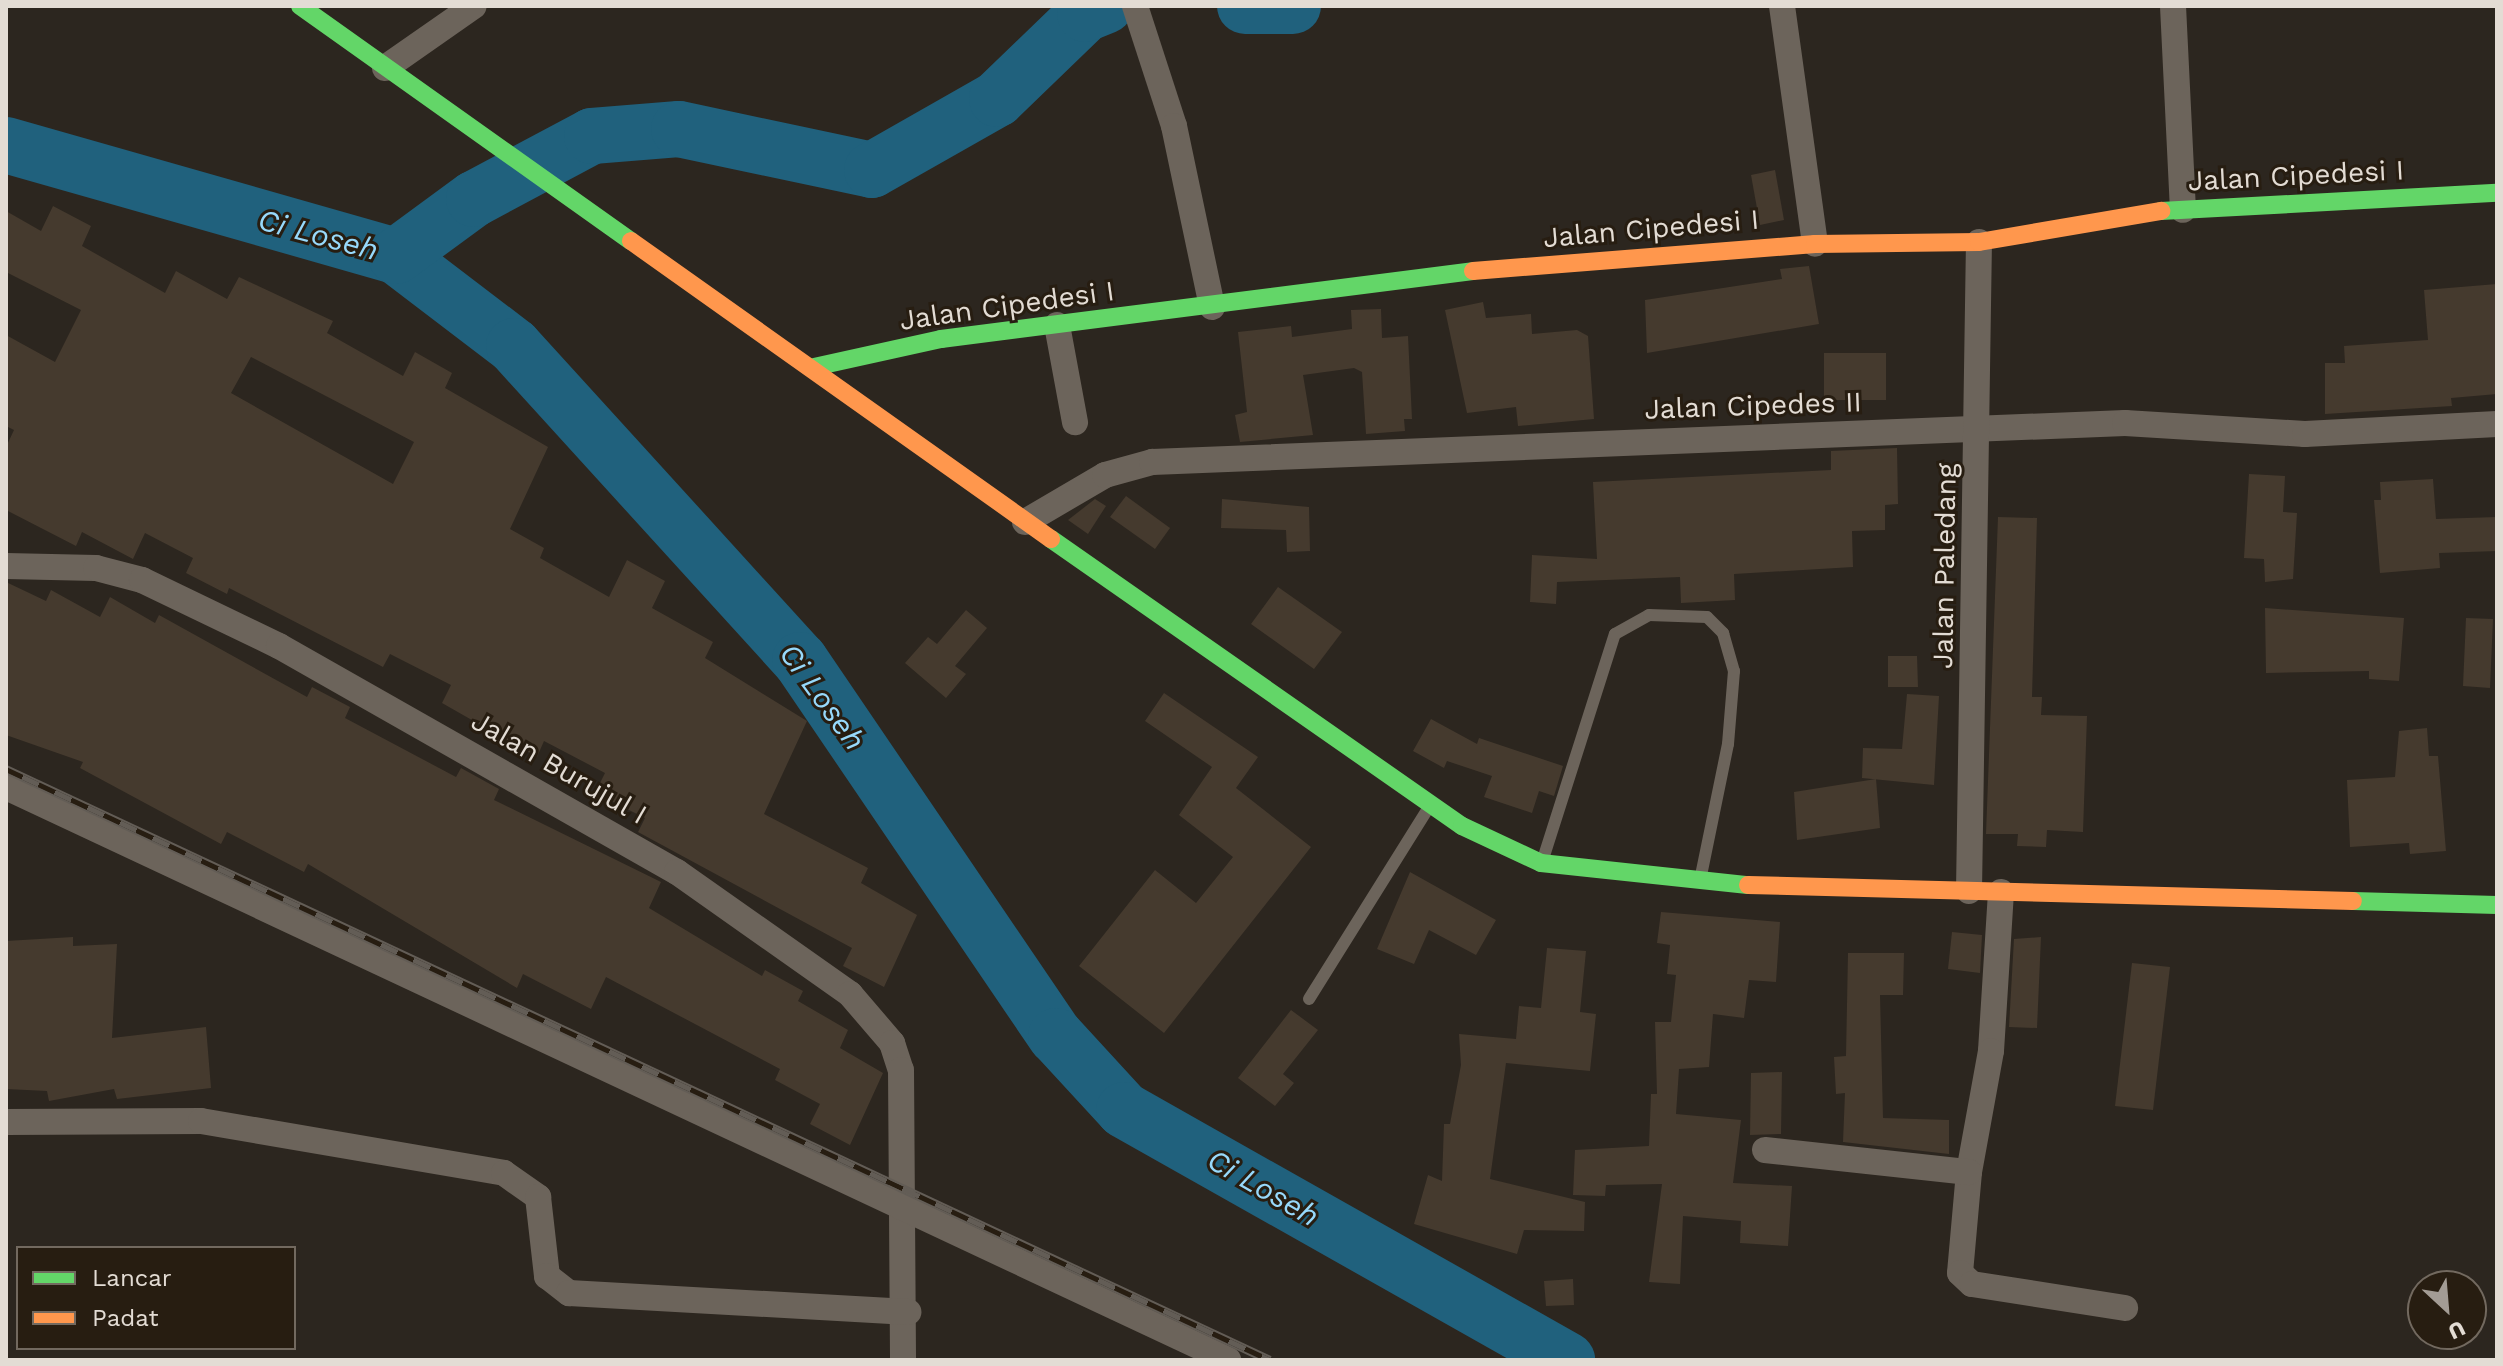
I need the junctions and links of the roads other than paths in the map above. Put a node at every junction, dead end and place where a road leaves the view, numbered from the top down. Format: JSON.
{"nodes":[{"id":1,"x":300,"y":6,"type":"edge"},
{"id":2,"x":474,"y":6,"type":"edge"},
{"id":3,"x":1135,"y":6,"type":"edge"},
{"id":4,"x":1782,"y":6,"type":"edge"},
{"id":5,"x":2173,"y":6,"type":"edge"},
{"id":6,"x":385,"y":68,"type":"junction"},
{"id":7,"x":2497,"y":193,"type":"edge"},
{"id":8,"x":2183,"y":210,"type":"junction"},
{"id":9,"x":1979,"y":242,"type":"junction"},
{"id":10,"x":1815,"y":244,"type":"junction"},
{"id":11,"x":1212,"y":307,"type":"junction"},
{"id":12,"x":1057,"y":325,"type":"junction"},
{"id":13,"x":814,"y":367,"type":"junction"},
{"id":14,"x":1075,"y":422,"type":"dead end"},
{"id":15,"x":2497,"y":424,"type":"edge"},
{"id":16,"x":1981,"y":429,"type":"junction"},
{"id":17,"x":1025,"y":522,"type":"junction"},
{"id":18,"x":6,"y":566,"type":"edge"},
{"id":19,"x":6,"y":787,"type":"edge"},
{"id":20,"x":1429,"y":806,"type":"junction"},
{"id":21,"x":1541,"y":863,"type":"junction"},
{"id":22,"x":1700,"y":884,"type":"junction"},
{"id":23,"x":1969,"y":891,"type":"junction"},
{"id":24,"x":2001,"y":892,"type":"junction"},
{"id":25,"x":2497,"y":905,"type":"edge"},
{"id":26,"x":1309,"y":999,"type":"dead end"},
{"id":27,"x":6,"y":1122,"type":"edge"},
{"id":28,"x":1765,"y":1150,"type":"dead end"},
{"id":29,"x":1969,"y":1172,"type":"junction"},
{"id":30,"x":903,"y":1205,"type":"junction"},
{"id":31,"x":2125,"y":1308,"type":"dead end"},
{"id":32,"x":908,"y":1312,"type":"junction"},
{"id":33,"x":903,"y":1360,"type":"edge"},
{"id":34,"x":1228,"y":1360,"type":"edge"}],
"edges":[{"from":1,"to":6,"type":"main road"},
{"from":2,"to":6,"type":"street"},
{"from":3,"to":11,"type":"street"},
{"from":4,"to":10,"type":"street"},
{"from":5,"to":8,"type":"street"},
{"from":6,"to":13,"type":"main road"},
{"from":7,"to":8,"type":"main road","name":"Jalan Cipedesi I"},
{"from":8,"to":9,"type":"main road","name":"Jalan Cipedesi I"},
{"from":9,"to":10,"type":"main road","name":"Jalan Cipedesi I"},
{"from":9,"to":16,"type":"street","name":"Jalan Paledang"},
{"from":10,"to":11,"type":"main road","name":"Jalan Cipedesi I"},
{"from":11,"to":12,"type":"main road","name":"Jalan Cipedesi I"},
{"from":12,"to":13,"type":"main road","name":"Jalan Cipedesi I"},
{"from":12,"to":14,"type":"street"},
{"from":13,"to":17,"type":"main road"},
{"from":15,"to":16,"type":"street","name":"Jalan Cipedes II"},
{"from":16,"to":17,"type":"street","name":"Jalan Cipedes II"},
{"from":16,"to":23,"type":"street","name":"Jalan Paledang"},
{"from":17,"to":20,"type":"main road"},
{"from":18,"to":30,"type":"street","name":"Jalan Burujul I"},
{"from":19,"to":30,"type":"street"},
{"from":20,"to":21,"type":"main road"},
{"from":20,"to":26,"type":"lane"},
{"from":21,"to":22,"type":"main road"},
{"from":21,"to":22,"type":"lane"},
{"from":22,"to":23,"type":"main road"},
{"from":23,"to":24,"type":"main road"},
{"from":24,"to":25,"type":"main road"},
{"from":24,"to":29,"type":"street"},
{"from":27,"to":32,"type":"street"},
{"from":28,"to":29,"type":"street"},
{"from":29,"to":31,"type":"street"},
{"from":30,"to":32,"type":"street","name":"Jalan Burujul I"},
{"from":30,"to":34,"type":"street"},
{"from":32,"to":33,"type":"street","name":"Jalan Burujul I"}]}
